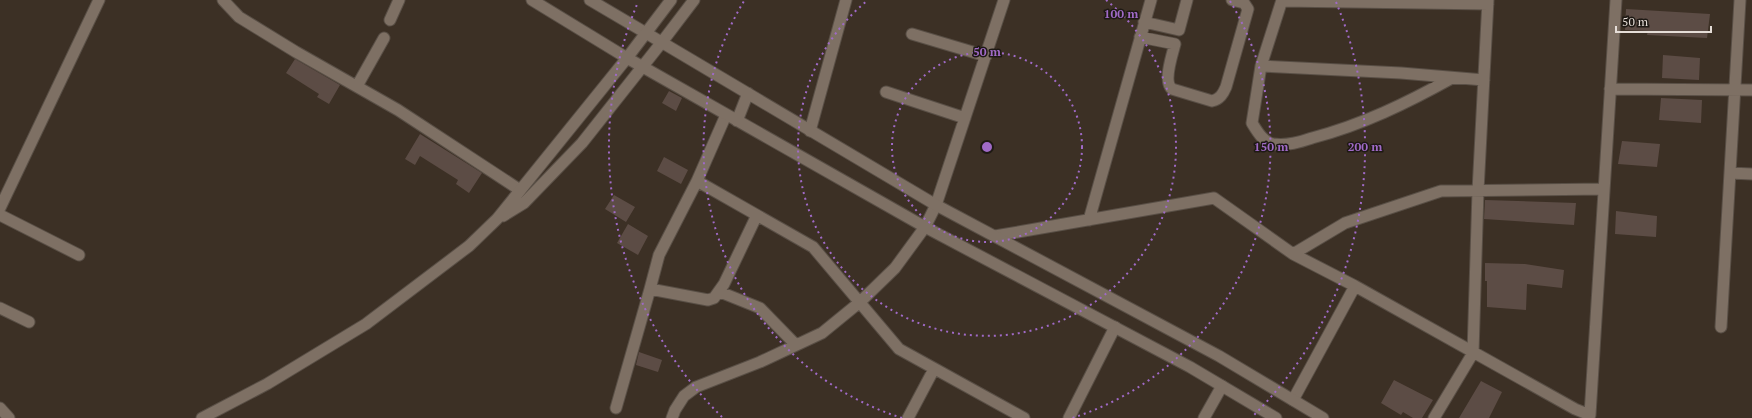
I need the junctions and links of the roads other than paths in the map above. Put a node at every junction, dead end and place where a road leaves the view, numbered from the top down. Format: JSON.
{"nodes":[{"id":1,"x":99,"y":0,"type":"edge"},
{"id":2,"x":223,"y":0,"type":"edge"},
{"id":3,"x":399,"y":0,"type":"edge"},
{"id":4,"x":532,"y":0,"type":"edge"},
{"id":5,"x":590,"y":0,"type":"edge"},
{"id":6,"x":671,"y":0,"type":"edge"},
{"id":7,"x":694,"y":0,"type":"edge"},
{"id":8,"x":846,"y":0,"type":"edge"},
{"id":9,"x":1004,"y":0,"type":"edge"},
{"id":10,"x":1151,"y":0,"type":"edge"},
{"id":11,"x":1187,"y":0,"type":"edge"},
{"id":12,"x":1232,"y":0,"type":"edge"},
{"id":13,"x":1282,"y":0,"type":"edge"},
{"id":14,"x":1616,"y":0,"type":"edge"},
{"id":15,"x":1740,"y":0,"type":"edge"},
{"id":16,"x":1488,"y":2,"type":"edge"},
{"id":17,"x":390,"y":20,"type":"dead end"},
{"id":18,"x":1144,"y":22,"type":"junction"},
{"id":19,"x":1179,"y":30,"type":"junction"},
{"id":20,"x":646,"y":33,"type":"junction"},
{"id":21,"x":912,"y":34,"type":"dead end"},
{"id":22,"x":1140,"y":37,"type":"junction"},
{"id":23,"x":384,"y":38,"type":"dead end"},
{"id":24,"x":662,"y":42,"type":"junction"},
{"id":25,"x":1175,"y":44,"type":"junction"},
{"id":26,"x":986,"y":56,"type":"junction"},
{"id":27,"x":627,"y":58,"type":"junction"},
{"id":28,"x":1261,"y":66,"type":"junction"},
{"id":29,"x":642,"y":68,"type":"junction"},
{"id":30,"x":1452,"y":78,"type":"junction"},
{"id":31,"x":1484,"y":80,"type":"junction"},
{"id":32,"x":357,"y":86,"type":"junction"},
{"id":33,"x":1610,"y":89,"type":"junction"},
{"id":34,"x":1735,"y":90,"type":"junction"},
{"id":35,"x":1752,"y":90,"type":"edge"},
{"id":36,"x":886,"y":92,"type":"dead end"},
{"id":37,"x":748,"y":93,"type":"junction"},
{"id":38,"x":726,"y":115,"type":"junction"},
{"id":39,"x":966,"y":118,"type":"junction"},
{"id":40,"x":737,"y":121,"type":"junction"},
{"id":41,"x":810,"y":131,"type":"junction"},
{"id":42,"x":1730,"y":173,"type":"junction"},
{"id":43,"x":1752,"y":174,"type":"edge"},
{"id":44,"x":697,"y":181,"type":"junction"},
{"id":45,"x":1604,"y":189,"type":"junction"},
{"id":46,"x":519,"y":191,"type":"junction"},
{"id":47,"x":1478,"y":191,"type":"junction"},
{"id":48,"x":528,"y":199,"type":"junction"},
{"id":49,"x":936,"y":205,"type":"junction"},
{"id":50,"x":0,"y":208,"type":"edge"},
{"id":51,"x":0,"y":215,"type":"edge"},
{"id":52,"x":757,"y":215,"type":"junction"},
{"id":53,"x":497,"y":219,"type":"junction"},
{"id":54,"x":1089,"y":220,"type":"junction"},
{"id":55,"x":925,"y":227,"type":"junction"},
{"id":56,"x":995,"y":236,"type":"junction"},
{"id":57,"x":1293,"y":254,"type":"junction"},
{"id":58,"x":78,"y":255,"type":"dead end"},
{"id":59,"x":1355,"y":286,"type":"junction"},
{"id":60,"x":650,"y":289,"type":"junction"},
{"id":61,"x":720,"y":292,"type":"junction"},
{"id":62,"x":860,"y":302,"type":"junction"},
{"id":63,"x":0,"y":308,"type":"edge"},
{"id":64,"x":28,"y":322,"type":"dead end"},
{"id":65,"x":1721,"y":327,"type":"dead end"},
{"id":66,"x":1115,"y":328,"type":"junction"},
{"id":67,"x":796,"y":345,"type":"junction"},
{"id":68,"x":1473,"y":353,"type":"junction"},
{"id":69,"x":934,"y":369,"type":"junction"},
{"id":70,"x":1222,"y":386,"type":"junction"},
{"id":71,"x":1293,"y":400,"type":"junction"},
{"id":72,"x":0,"y":408,"type":"edge"},
{"id":73,"x":616,"y":408,"type":"dead end"},
{"id":74,"x":1010,"y":414,"type":"edge"},
{"id":75,"x":1572,"y":414,"type":"edge"},
{"id":76,"x":9,"y":418,"type":"edge"},
{"id":77,"x":202,"y":418,"type":"edge"},
{"id":78,"x":672,"y":418,"type":"edge"},
{"id":79,"x":908,"y":418,"type":"edge"},
{"id":80,"x":1024,"y":418,"type":"edge"},
{"id":81,"x":1069,"y":418,"type":"edge"},
{"id":82,"x":1204,"y":418,"type":"edge"},
{"id":83,"x":1276,"y":418,"type":"edge"},
{"id":84,"x":1323,"y":418,"type":"edge"},
{"id":85,"x":1434,"y":418,"type":"edge"}],
"edges":[{"from":1,"to":50,"type":"street"},
{"from":2,"to":32,"type":"street"},
{"from":3,"to":17,"type":"street"},
{"from":4,"to":27,"type":"street"},
{"from":5,"to":20,"type":"street"},
{"from":6,"to":20,"type":"street"},
{"from":7,"to":24,"type":"street"},
{"from":8,"to":41,"type":"street"},
{"from":9,"to":26,"type":"street"},
{"from":10,"to":18,"type":"street"},
{"from":11,"to":19,"type":"street"},
{"from":12,"to":25,"type":"street"},
{"from":13,"to":16,"type":"street"},
{"from":13,"to":28,"type":"street"},
{"from":14,"to":33,"type":"street"},
{"from":15,"to":34,"type":"street"},
{"from":16,"to":31,"type":"street"},
{"from":18,"to":19,"type":"street"},
{"from":18,"to":22,"type":"street"},
{"from":19,"to":25,"type":"street"},
{"from":20,"to":24,"type":"street"},
{"from":20,"to":27,"type":"street"},
{"from":21,"to":26,"type":"street"},
{"from":22,"to":25,"type":"street"},
{"from":22,"to":54,"type":"street"},
{"from":23,"to":32,"type":"street"},
{"from":24,"to":29,"type":"street"},
{"from":24,"to":37,"type":"street"},
{"from":26,"to":39,"type":"street"},
{"from":27,"to":29,"type":"street"},
{"from":27,"to":46,"type":"street"},
{"from":28,"to":30,"type":"street"},
{"from":28,"to":30,"type":"street"},
{"from":29,"to":38,"type":"street"},
{"from":29,"to":48,"type":"street"},
{"from":30,"to":31,"type":"street"},
{"from":31,"to":47,"type":"street"},
{"from":32,"to":46,"type":"street"},
{"from":33,"to":34,"type":"street"},
{"from":33,"to":45,"type":"street"},
{"from":34,"to":35,"type":"street"},
{"from":34,"to":42,"type":"street"},
{"from":36,"to":39,"type":"street"},
{"from":37,"to":40,"type":"street"},
{"from":37,"to":41,"type":"street"},
{"from":38,"to":40,"type":"street"},
{"from":38,"to":44,"type":"street"},
{"from":39,"to":49,"type":"street"},
{"from":40,"to":55,"type":"street"},
{"from":41,"to":49,"type":"street"},
{"from":42,"to":43,"type":"street"},
{"from":42,"to":65,"type":"street"},
{"from":44,"to":52,"type":"street"},
{"from":44,"to":60,"type":"street"},
{"from":45,"to":47,"type":"street"},
{"from":45,"to":75,"type":"street"},
{"from":46,"to":48,"type":"street"},
{"from":46,"to":53,"type":"street"},
{"from":47,"to":57,"type":"street"},
{"from":47,"to":68,"type":"street"},
{"from":48,"to":53,"type":"street"},
{"from":49,"to":55,"type":"street"},
{"from":49,"to":56,"type":"street"},
{"from":51,"to":58,"type":"street"},
{"from":52,"to":61,"type":"street"},
{"from":52,"to":62,"type":"street"},
{"from":53,"to":77,"type":"street"},
{"from":54,"to":56,"type":"street"},
{"from":54,"to":57,"type":"street"},
{"from":55,"to":62,"type":"street"},
{"from":55,"to":66,"type":"street"},
{"from":56,"to":71,"type":"street"},
{"from":57,"to":59,"type":"street"},
{"from":59,"to":68,"type":"street"},
{"from":59,"to":71,"type":"street"},
{"from":60,"to":61,"type":"street"},
{"from":60,"to":73,"type":"street"},
{"from":61,"to":67,"type":"street"},
{"from":62,"to":67,"type":"street"},
{"from":62,"to":69,"type":"street"},
{"from":63,"to":64,"type":"street"},
{"from":66,"to":70,"type":"street"},
{"from":66,"to":81,"type":"street"},
{"from":67,"to":78,"type":"street"},
{"from":68,"to":75,"type":"street"},
{"from":68,"to":85,"type":"street"},
{"from":69,"to":74,"type":"street"},
{"from":69,"to":79,"type":"street"},
{"from":70,"to":82,"type":"street"},
{"from":70,"to":83,"type":"street"},
{"from":71,"to":84,"type":"street"},
{"from":72,"to":76,"type":"street"},
{"from":74,"to":80,"type":"street"}]}
